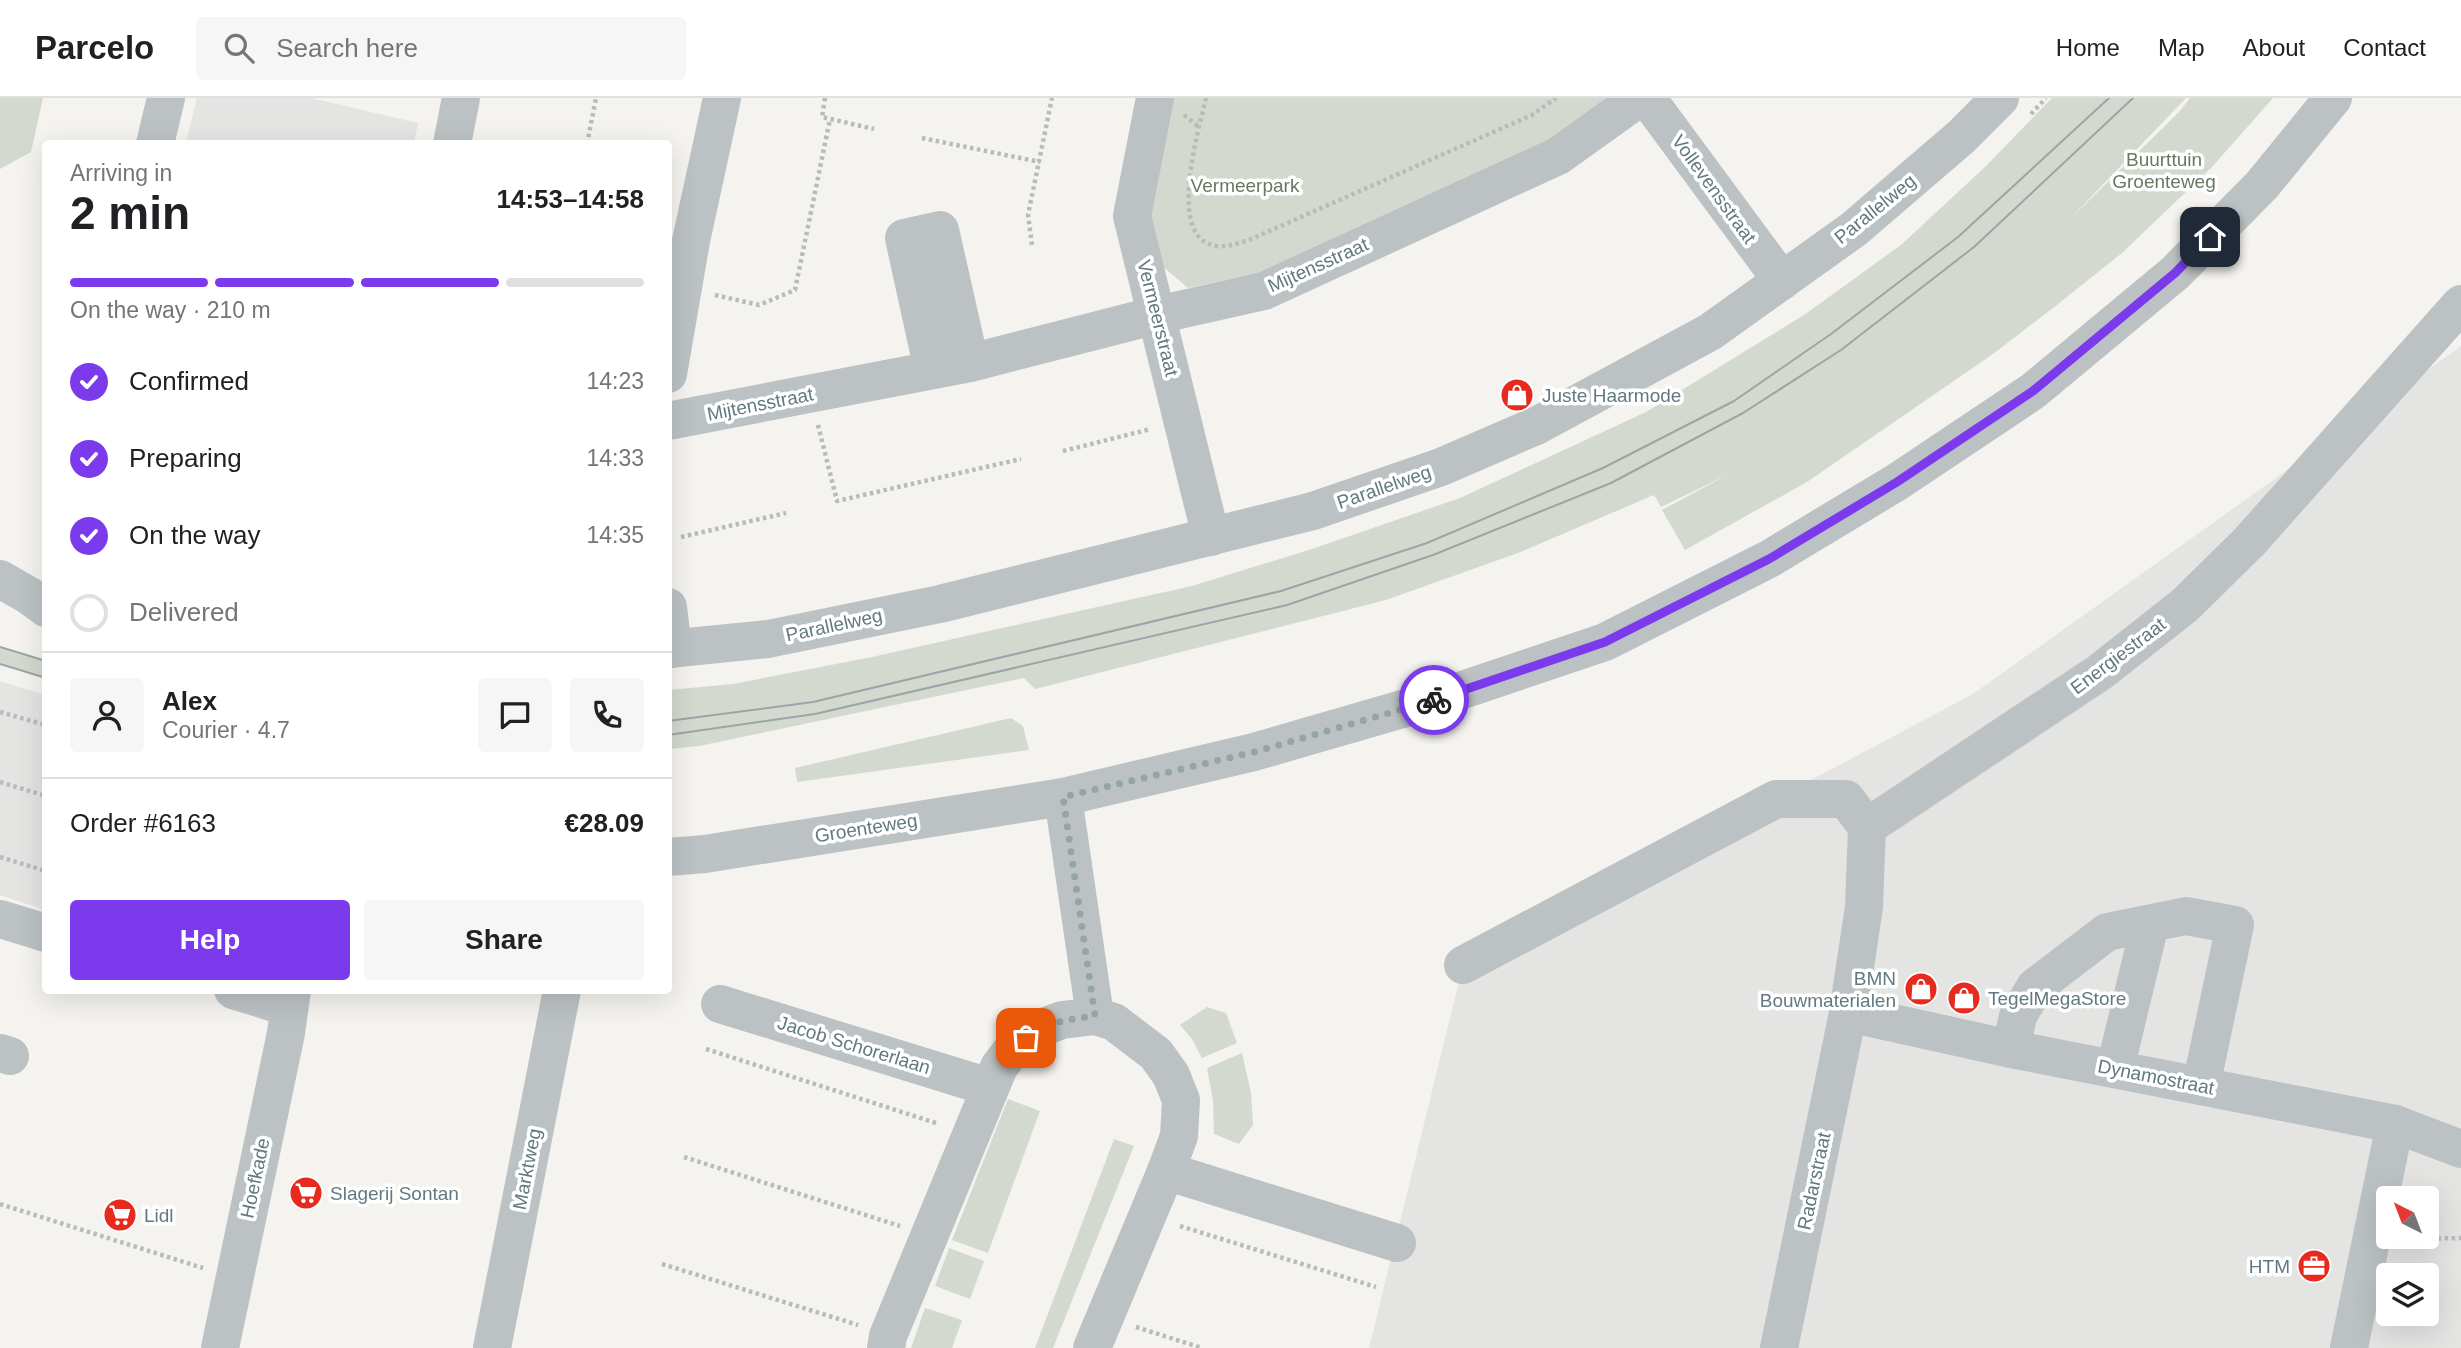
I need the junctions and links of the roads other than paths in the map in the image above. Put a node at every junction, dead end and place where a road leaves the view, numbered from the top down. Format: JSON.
{"nodes":[{"id":1,"x":166,"y":98,"type":"edge"},
{"id":2,"x":461,"y":98,"type":"edge"},
{"id":3,"x":722,"y":98,"type":"edge"},
{"id":4,"x":1154,"y":98,"type":"edge"},
{"id":5,"x":1639,"y":98,"type":"edge"},
{"id":6,"x":1647,"y":98,"type":"edge"},
{"id":7,"x":2000,"y":98,"type":"edge"},
{"id":8,"x":2333,"y":98,"type":"edge"},
{"id":9,"x":156,"y":140,"type":"edge"},
{"id":10,"x":453,"y":140,"type":"edge"},
{"id":11,"x":680,"y":238,"type":"edge"},
{"id":12,"x":1782,"y":281,"type":"junction"},
{"id":13,"x":2461,"y":304,"type":"edge"},
{"id":14,"x":1157,"y":315,"type":"junction"},
{"id":15,"x":672,"y":351,"type":"edge"},
{"id":16,"x":970,"y":363,"type":"junction"},
{"id":17,"x":933,"y":370,"type":"junction"},
{"id":18,"x":672,"y":421,"type":"edge"},
{"id":19,"x":1211,"y":537,"type":"junction"},
{"id":20,"x":0,"y":579,"type":"edge"},
{"id":21,"x":42,"y":592,"type":"edge"},
{"id":22,"x":42,"y":605,"type":"edge"},
{"id":23,"x":672,"y":649,"type":"edge"},
{"id":24,"x":1063,"y":797,"type":"junction"},
{"id":25,"x":1867,"y":827,"type":"junction"},
{"id":26,"x":672,"y":857,"type":"edge"},
{"id":27,"x":0,"y":919,"type":"edge"},
{"id":28,"x":2150,"y":924,"type":"junction"},
{"id":29,"x":42,"y":932,"type":"edge"},
{"id":30,"x":1463,"y":965,"type":"dead end"},
{"id":31,"x":258,"y":994,"type":"edge"},
{"id":32,"x":561,"y":994,"type":"edge"},
{"id":33,"x":290,"y":999,"type":"edge"},
{"id":34,"x":720,"y":1004,"type":"dead end"},
{"id":35,"x":1848,"y":1013,"type":"junction"},
{"id":36,"x":1095,"y":1016,"type":"junction"},
{"id":37,"x":2011,"y":1049,"type":"junction"},
{"id":38,"x":2115,"y":1069,"type":"junction"},
{"id":39,"x":2201,"y":1086,"type":"junction"},
{"id":40,"x":989,"y":1087,"type":"junction"},
{"id":41,"x":2395,"y":1124,"type":"junction"},
{"id":42,"x":2461,"y":1149,"type":"edge"},
{"id":43,"x":1166,"y":1171,"type":"junction"},
{"id":44,"x":1397,"y":1243,"type":"dead end"},
{"id":45,"x":1099,"y":1332,"type":"edge"},
{"id":46,"x":887,"y":1342,"type":"edge"},
{"id":47,"x":220,"y":1348,"type":"edge"},
{"id":48,"x":492,"y":1348,"type":"edge"},
{"id":49,"x":1779,"y":1348,"type":"edge"},
{"id":50,"x":2349,"y":1348,"type":"edge"}],
"edges":[{"from":1,"to":9,"type":"street"},
{"from":2,"to":10,"type":"street"},
{"from":3,"to":11,"type":"street"},
{"from":4,"to":14,"type":"street","name":"Vermeerstraat"},
{"from":5,"to":14,"type":"street","name":"Mijtensstraat"},
{"from":6,"to":12,"type":"street","name":"Vollevensstraat"},
{"from":7,"to":12,"type":"street","name":"Parallelweg"},
{"from":8,"to":24,"type":"street","name":"Groenteweg"},
{"from":11,"to":15,"type":"street"},
{"from":12,"to":19,"type":"street","name":"Parallelweg"},
{"from":13,"to":25,"type":"street","name":"Energiestraat"},
{"from":14,"to":16,"type":"street","name":"Mijtensstraat"},
{"from":14,"to":19,"type":"street","name":"Vermeerstraat"},
{"from":16,"to":17,"type":"street","name":"Mijtensstraat"},
{"from":16,"to":17,"type":"street"},
{"from":17,"to":18,"type":"street","name":"Mijtensstraat"},
{"from":19,"to":23,"type":"street","name":"Parallelweg"},
{"from":20,"to":21,"type":"street"},
{"from":20,"to":22,"type":"street"},
{"from":24,"to":26,"type":"street","name":"Groenteweg"},
{"from":24,"to":36,"type":"street"},
{"from":25,"to":30,"type":"street"},
{"from":25,"to":35,"type":"street"},
{"from":27,"to":29,"type":"street"},
{"from":28,"to":37,"type":"street"},
{"from":28,"to":38,"type":"street"},
{"from":28,"to":39,"type":"street"},
{"from":31,"to":33,"type":"street"},
{"from":32,"to":48,"type":"street","name":"Marktweg"},
{"from":33,"to":47,"type":"street","name":"Hoefkade"},
{"from":34,"to":40,"type":"street","name":"Jacob Schorerlaan"},
{"from":35,"to":37,"type":"street","name":"Dynamostraat"},
{"from":35,"to":49,"type":"street","name":"Radarstraat"},
{"from":36,"to":40,"type":"street"},
{"from":36,"to":43,"type":"street"},
{"from":37,"to":38,"type":"street","name":"Dynamostraat"},
{"from":38,"to":39,"type":"street","name":"Dynamostraat"},
{"from":39,"to":41,"type":"street","name":"Dynamostraat"},
{"from":40,"to":46,"type":"street"},
{"from":41,"to":42,"type":"street","name":"Dynamostraat"},
{"from":41,"to":50,"type":"street"},
{"from":43,"to":44,"type":"street"},
{"from":43,"to":45,"type":"street"}]}
